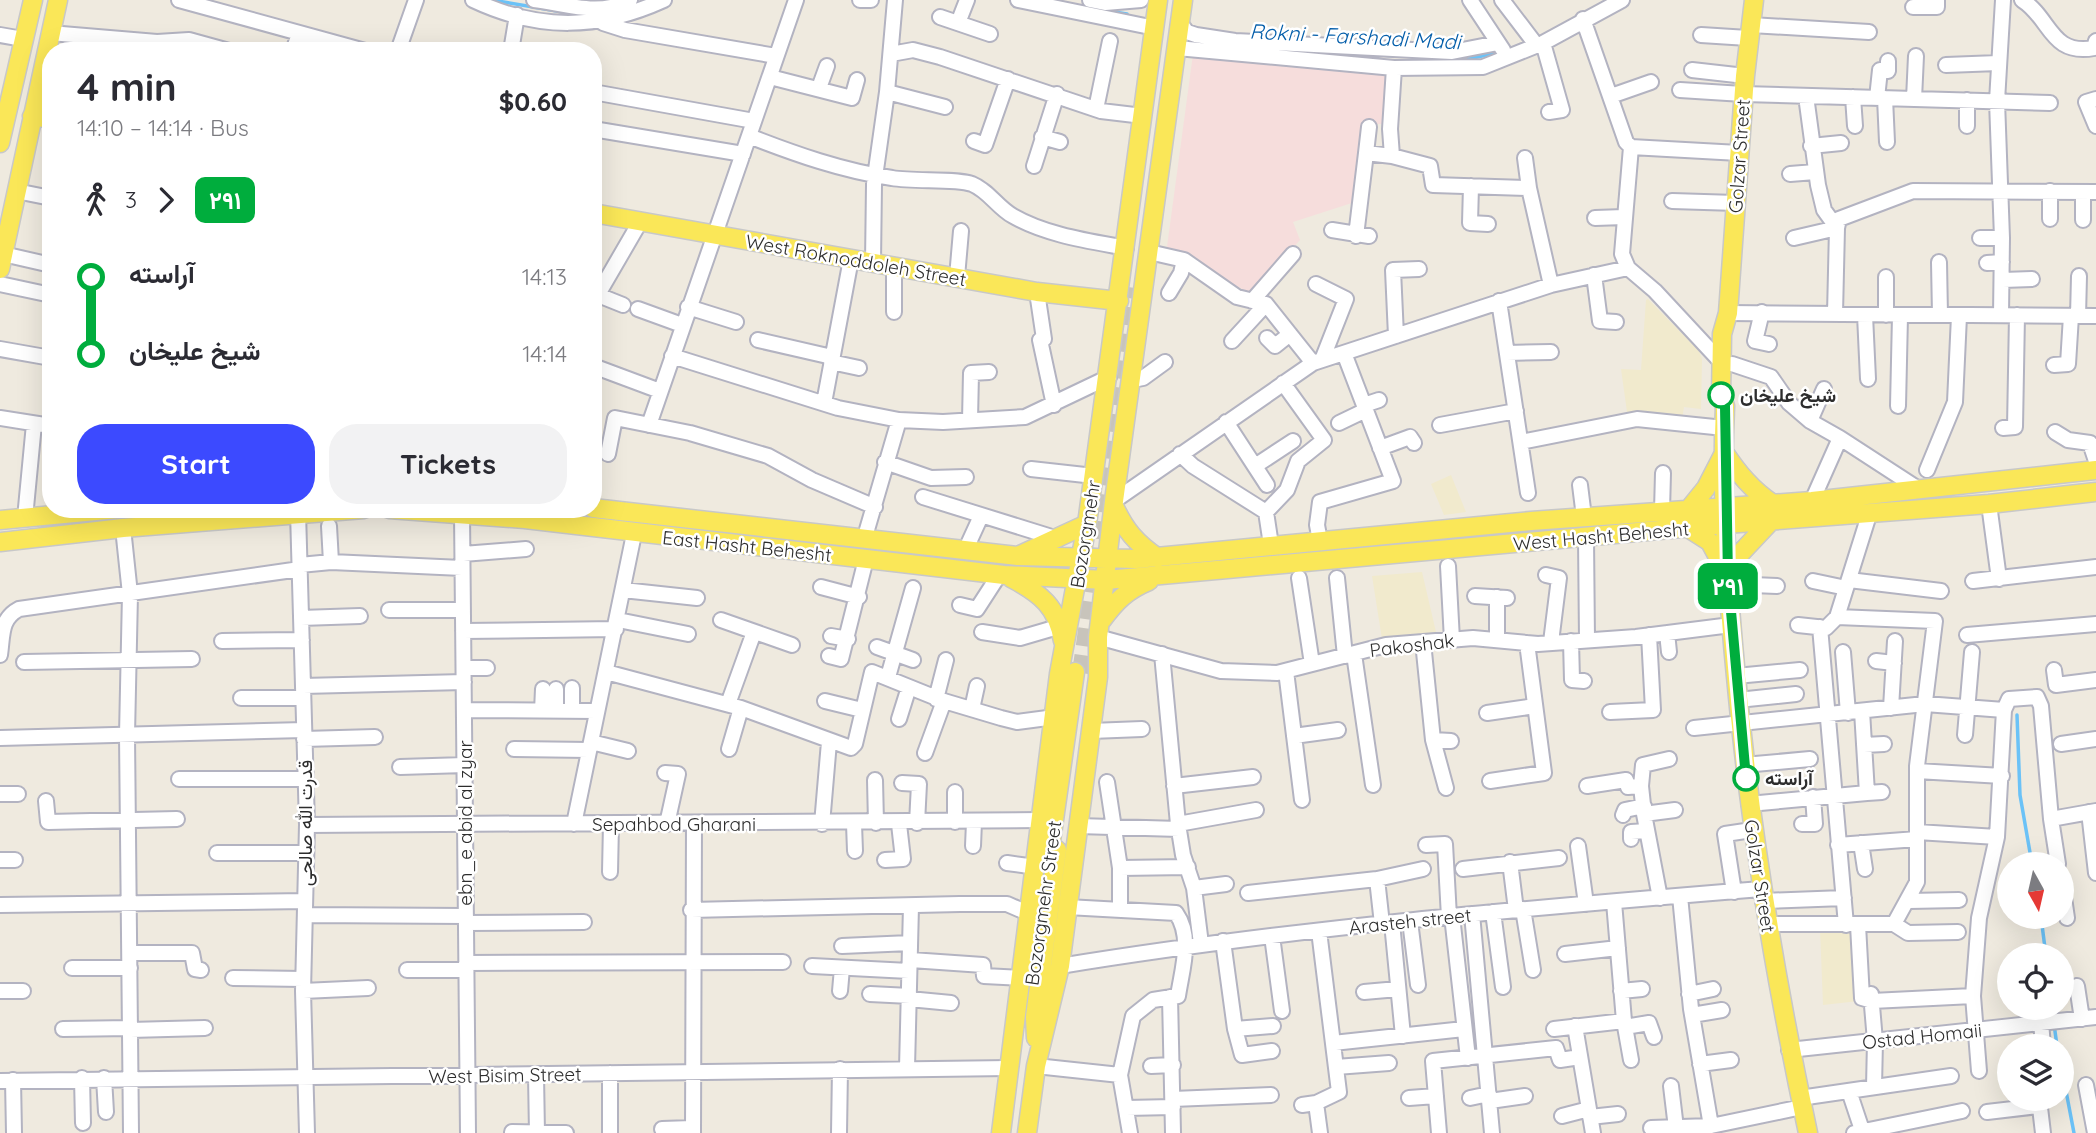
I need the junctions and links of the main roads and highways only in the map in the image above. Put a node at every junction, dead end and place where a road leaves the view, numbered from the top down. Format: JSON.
{"nodes":[{"id":1,"x":1158,"y":0,"type":"edge"},
{"id":2,"x":1183,"y":0,"type":"edge"},
{"id":3,"x":1754,"y":0,"type":"edge"},
{"id":4,"x":33,"y":1,"type":"edge"},
{"id":5,"x":56,"y":3,"type":"edge"},
{"id":6,"x":48,"y":42,"type":"edge"},
{"id":7,"x":42,"y":70,"type":"edge"},
{"id":8,"x":3,"y":111,"type":"edge"},
{"id":9,"x":32,"y":116,"type":"junction"},
{"id":10,"x":42,"y":118,"type":"edge"},
{"id":11,"x":0,"y":143,"type":"edge"},
{"id":12,"x":602,"y":215,"type":"edge"},
{"id":13,"x":1126,"y":242,"type":"junction"},
{"id":14,"x":1150,"y":245,"type":"junction"},
{"id":15,"x":2,"y":261,"type":"edge"},
{"id":16,"x":1119,"y":301,"type":"junction"},
{"id":17,"x":1724,"y":452,"type":"junction"},
{"id":18,"x":2096,"y":470,"type":"edge"},
{"id":19,"x":2096,"y":492,"type":"edge"},
{"id":20,"x":1114,"y":503,"type":"junction"},
{"id":21,"x":1773,"y":504,"type":"junction"},
{"id":22,"x":602,"y":509,"type":"edge"},
{"id":23,"x":1689,"y":509,"type":"junction"},
{"id":24,"x":42,"y":516,"type":"edge"},
{"id":25,"x":1726,"y":516,"type":"junction"},
{"id":26,"x":232,"y":518,"type":"edge"},
{"id":27,"x":512,"y":518,"type":"edge"},
{"id":28,"x":0,"y":520,"type":"edge"},
{"id":29,"x":1769,"y":523,"type":"junction"},
{"id":30,"x":1087,"y":524,"type":"junction"},
{"id":31,"x":1688,"y":527,"type":"junction"},
{"id":32,"x":0,"y":542,"type":"edge"},
{"id":33,"x":1018,"y":556,"type":"junction"},
{"id":34,"x":1158,"y":558,"type":"junction"},
{"id":35,"x":1082,"y":560,"type":"junction"},
{"id":36,"x":1108,"y":560,"type":"junction"},
{"id":37,"x":1002,"y":575,"type":"junction"},
{"id":38,"x":1160,"y":577,"type":"junction"},
{"id":39,"x":1077,"y":580,"type":"junction"},
{"id":40,"x":1106,"y":580,"type":"junction"},
{"id":41,"x":1728,"y":581,"type":"junction"},
{"id":42,"x":1099,"y":630,"type":"junction"},
{"id":43,"x":1065,"y":654,"type":"junction"},
{"id":44,"x":1078,"y":674,"type":"junction"},
{"id":45,"x":1036,"y":1066,"type":"junction"},
{"id":46,"x":1009,"y":1068,"type":"junction"},
{"id":47,"x":1001,"y":1133,"type":"edge"},
{"id":48,"x":1027,"y":1133,"type":"edge"},
{"id":49,"x":1808,"y":1133,"type":"edge"}],
"edges":[{"from":1,"to":13,"type":"main road","name":"Bozorgmehr"},
{"from":2,"to":14,"type":"main road","name":"Bozorgmehr"},
{"from":3,"to":17,"type":"main road","name":"Golzar Street"},
{"from":4,"to":8,"type":"main road"},
{"from":5,"to":6,"type":"main road"},
{"from":7,"to":9,"type":"main road"},
{"from":8,"to":11,"type":"main road"},
{"from":9,"to":10,"type":"main road"},
{"from":9,"to":15,"type":"main road"},
{"from":12,"to":16,"type":"main road","name":"West Roknoddoleh Street"},
{"from":13,"to":14,"type":"main road"},
{"from":13,"to":16,"type":"main road","name":"Bozorgmehr"},
{"from":14,"to":20,"type":"main road","name":"Bozorgmehr"},
{"from":16,"to":30,"type":"main road","name":"Bozorgmehr"},
{"from":17,"to":21,"type":"main road"},
{"from":17,"to":23,"type":"main road"},
{"from":17,"to":25,"type":"main road","name":"Golzar Street"},
{"from":18,"to":21,"type":"main road","name":"West Hasht Behesht"},
{"from":19,"to":29,"type":"main road","name":"West Hasht Behesht"},
{"from":20,"to":34,"type":"main road"},
{"from":20,"to":36,"type":"main road","name":"Bozorgmehr"},
{"from":21,"to":25,"type":"main road","name":"West Hasht Behesht"},
{"from":22,"to":33,"type":"main road","name":"East Hasht Behesht"},
{"from":23,"to":25,"type":"main road","name":"West Hasht Behesht"},
{"from":23,"to":34,"type":"main road","name":"West Hasht Behesht"},
{"from":24,"to":28,"type":"main road"},
{"from":25,"to":29,"type":"main road","name":"West Hasht Behesht"},
{"from":25,"to":31,"type":"main road","name":"West Hasht Behesht"},
{"from":25,"to":41,"type":"main road","name":"Golzar Street"},
{"from":26,"to":32,"type":"main road"},
{"from":27,"to":37,"type":"main road","name":"East Hasht Behesht"},
{"from":29,"to":41,"type":"main road"},
{"from":30,"to":33,"type":"main road"},
{"from":30,"to":35,"type":"main road","name":"Bozorgmehr"},
{"from":31,"to":38,"type":"main road","name":"West Hasht Behesht"},
{"from":31,"to":41,"type":"main road"},
{"from":33,"to":35,"type":"main road","name":"East Hasht Behesht"},
{"from":34,"to":36,"type":"main road","name":"West Hasht Behesht"},
{"from":35,"to":36,"type":"main road","name":"East Hasht Behesht"},
{"from":35,"to":39,"type":"main road","name":"Bozorgmehr"},
{"from":36,"to":40,"type":"main road","name":"Bozorgmehr"},
{"from":37,"to":39,"type":"main road","name":"East Hasht Behesht"},
{"from":37,"to":43,"type":"main road"},
{"from":38,"to":40,"type":"main road","name":"West Hasht Behesht"},
{"from":38,"to":42,"type":"main road"},
{"from":39,"to":40,"type":"main road","name":"East Hasht Behesht"},
{"from":39,"to":43,"type":"main road","name":"Bozorgmehr"},
{"from":40,"to":42,"type":"main road","name":"Bozorgmehr"},
{"from":41,"to":49,"type":"main road","name":"Golzar Street"},
{"from":42,"to":44,"type":"main road","name":"Bozorgmehr"},
{"from":43,"to":44,"type":"main road","name":"Bozorgmehr"},
{"from":44,"to":45,"type":"main road","name":"Bozorgmehr Street"},
{"from":44,"to":45,"type":"main road","name":"Bozorgmehr"},
{"from":44,"to":46,"type":"main road","name":"Bozorgmehr Street"},
{"from":44,"to":46,"type":"main road","name":"Bozorgmehr"},
{"from":45,"to":48,"type":"main road","name":"Bozorgmehr Street"},
{"from":46,"to":47,"type":"main road","name":"Bozorgmehr Street"}]}
